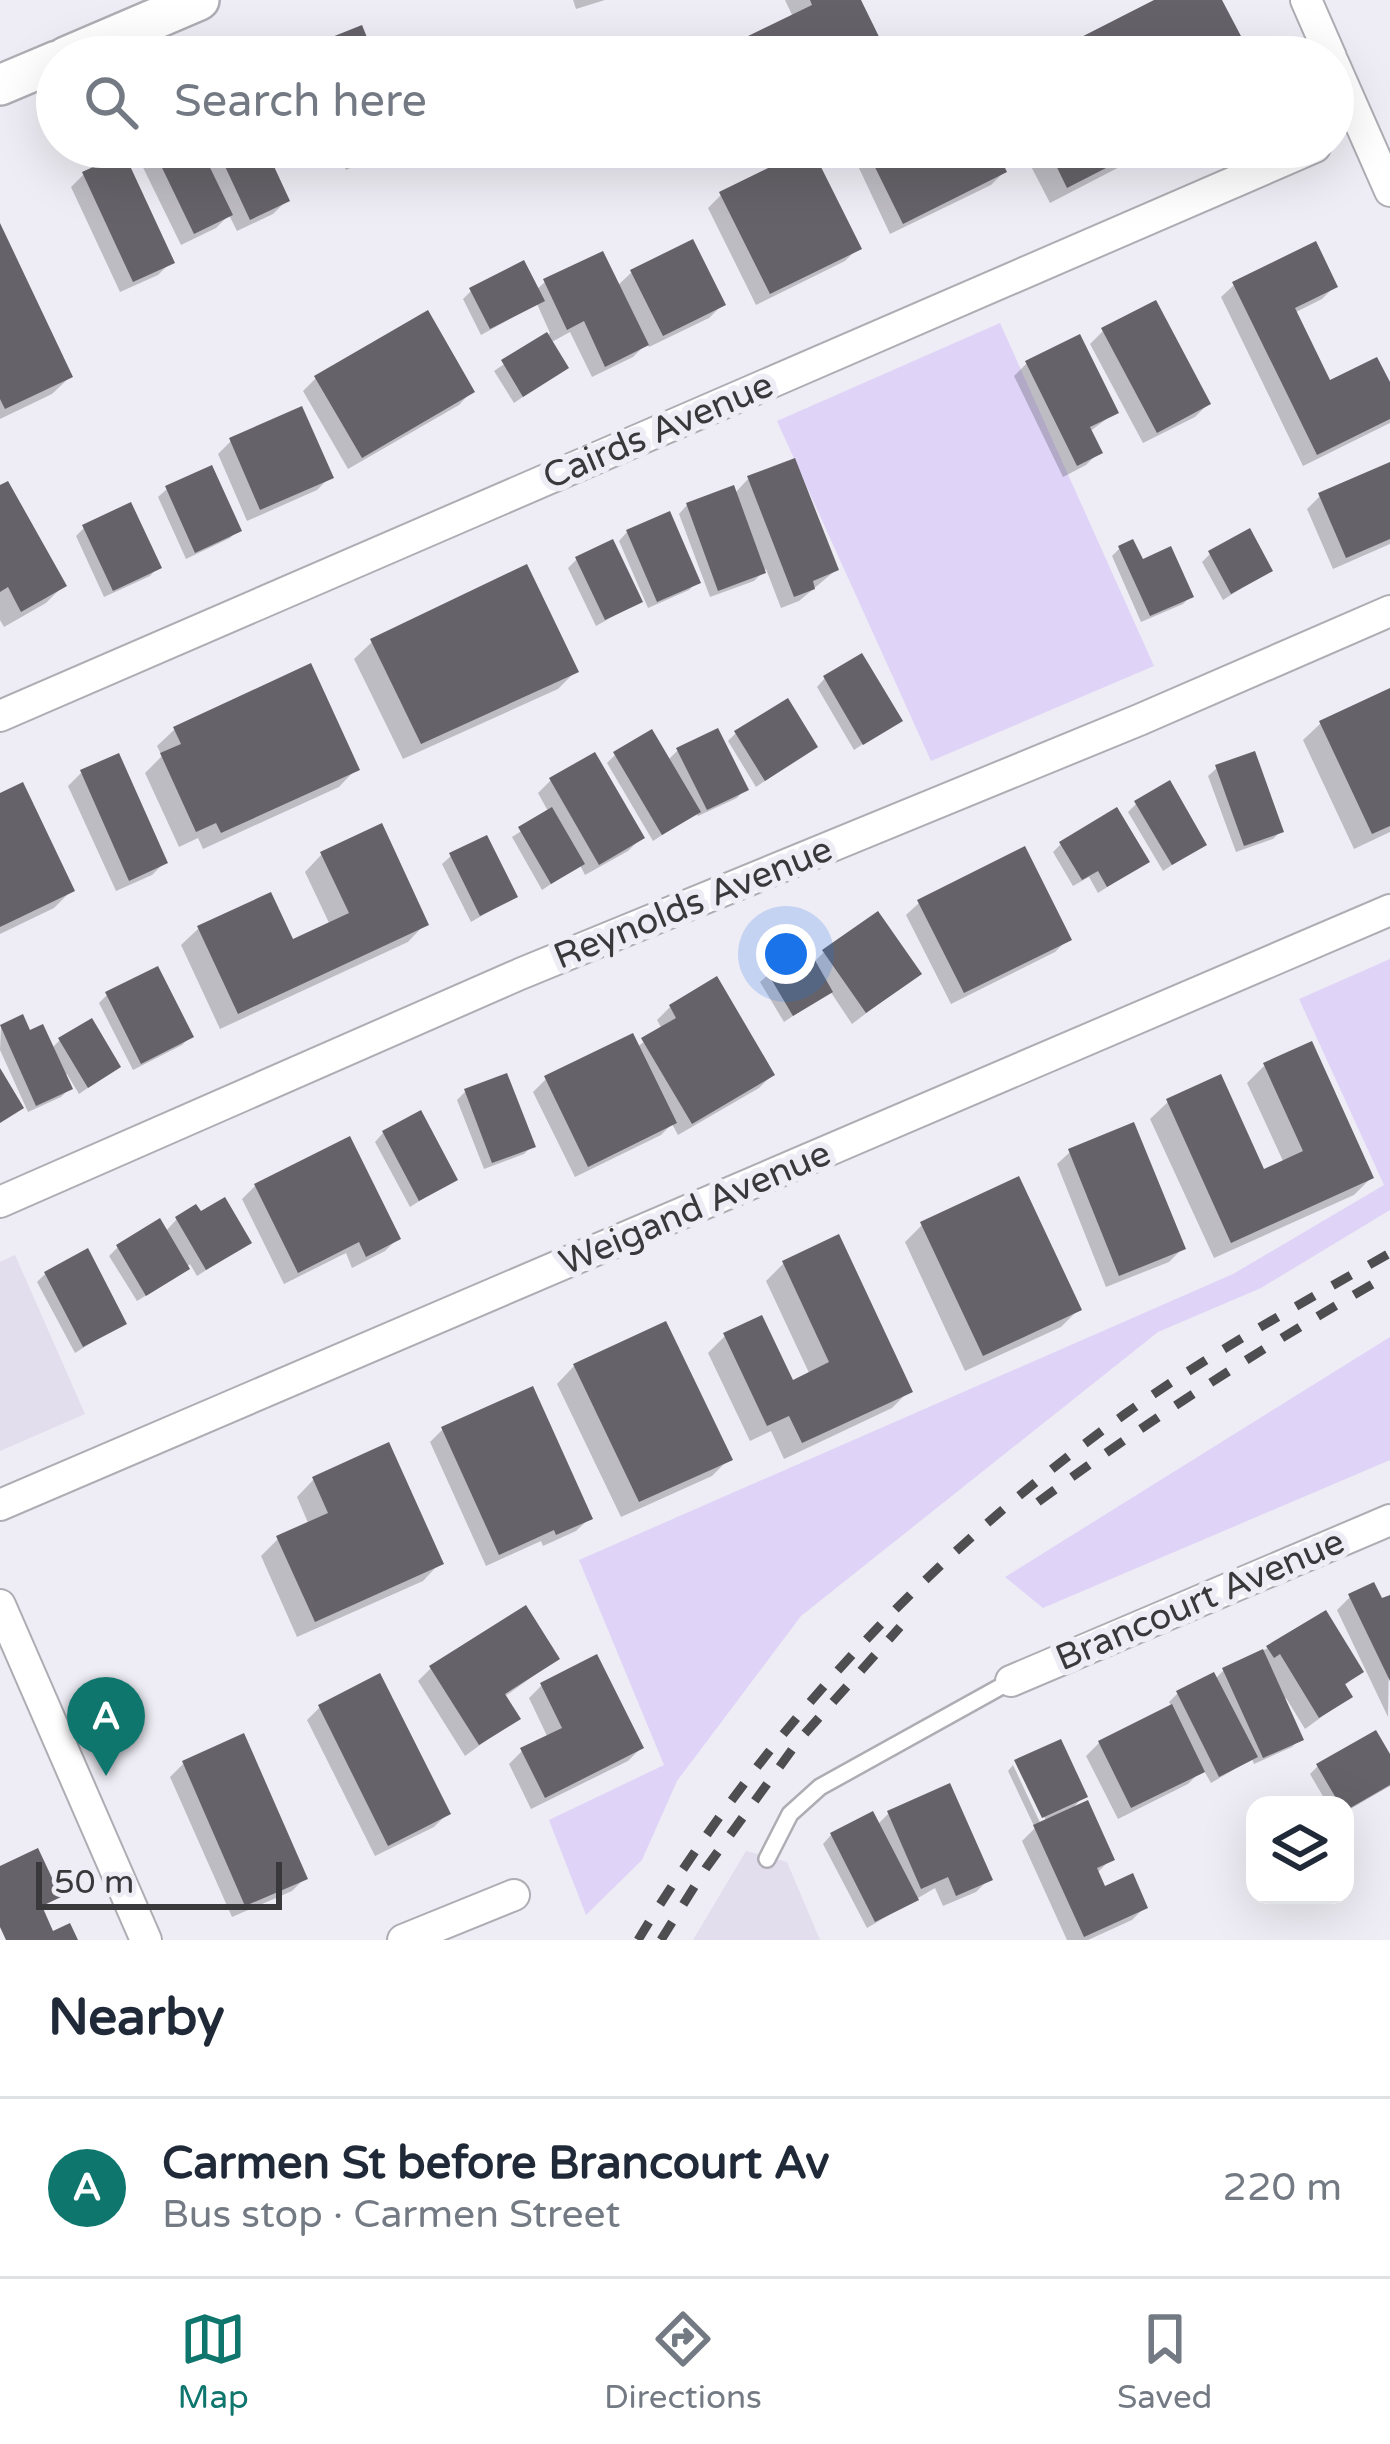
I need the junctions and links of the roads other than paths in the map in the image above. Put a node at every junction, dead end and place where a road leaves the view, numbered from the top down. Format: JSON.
{"nodes":[{"id":1,"x":199,"y":0,"type":"edge"},
{"id":2,"x":1306,"y":0,"type":"edge"},
{"id":3,"x":115,"y":36,"type":"edge"},
{"id":4,"x":1322,"y":36,"type":"edge"},
{"id":5,"x":36,"y":70,"type":"edge"},
{"id":6,"x":0,"y":85,"type":"edge"},
{"id":7,"x":1354,"y":142,"type":"edge"},
{"id":8,"x":1267,"y":168,"type":"edge"},
{"id":9,"x":1390,"y":191,"type":"edge"},
{"id":10,"x":1390,"y":611,"type":"edge"},
{"id":11,"x":0,"y":716,"type":"edge"},
{"id":12,"x":1390,"y":910,"type":"edge"},
{"id":13,"x":0,"y":1202,"type":"edge"},
{"id":14,"x":0,"y":1505,"type":"edge"},
{"id":15,"x":1390,"y":1520,"type":"edge"},
{"id":16,"x":0,"y":1605,"type":"edge"},
{"id":17,"x":1011,"y":1681,"type":"joint"},
{"id":18,"x":766,"y":1859,"type":"dead end"},
{"id":19,"x":514,"y":1895,"type":"dead end"},
{"id":20,"x":146,"y":1940,"type":"edge"},
{"id":21,"x":403,"y":1940,"type":"edge"}],
"edges":[{"from":1,"to":3,"type":"street"},
{"from":2,"to":4,"type":"street"},
{"from":5,"to":6,"type":"street"},
{"from":7,"to":9,"type":"street"},
{"from":8,"to":11,"type":"street","name":"Cairds Avenue"},
{"from":10,"to":13,"type":"street","name":"Reynolds Avenue"},
{"from":12,"to":14,"type":"street","name":"Weigand Avenue"},
{"from":15,"to":17,"type":"street","name":"Brancourt Avenue"},
{"from":16,"to":20,"type":"street"},
{"from":17,"to":18,"type":"lane"},
{"from":19,"to":21,"type":"street"}]}
